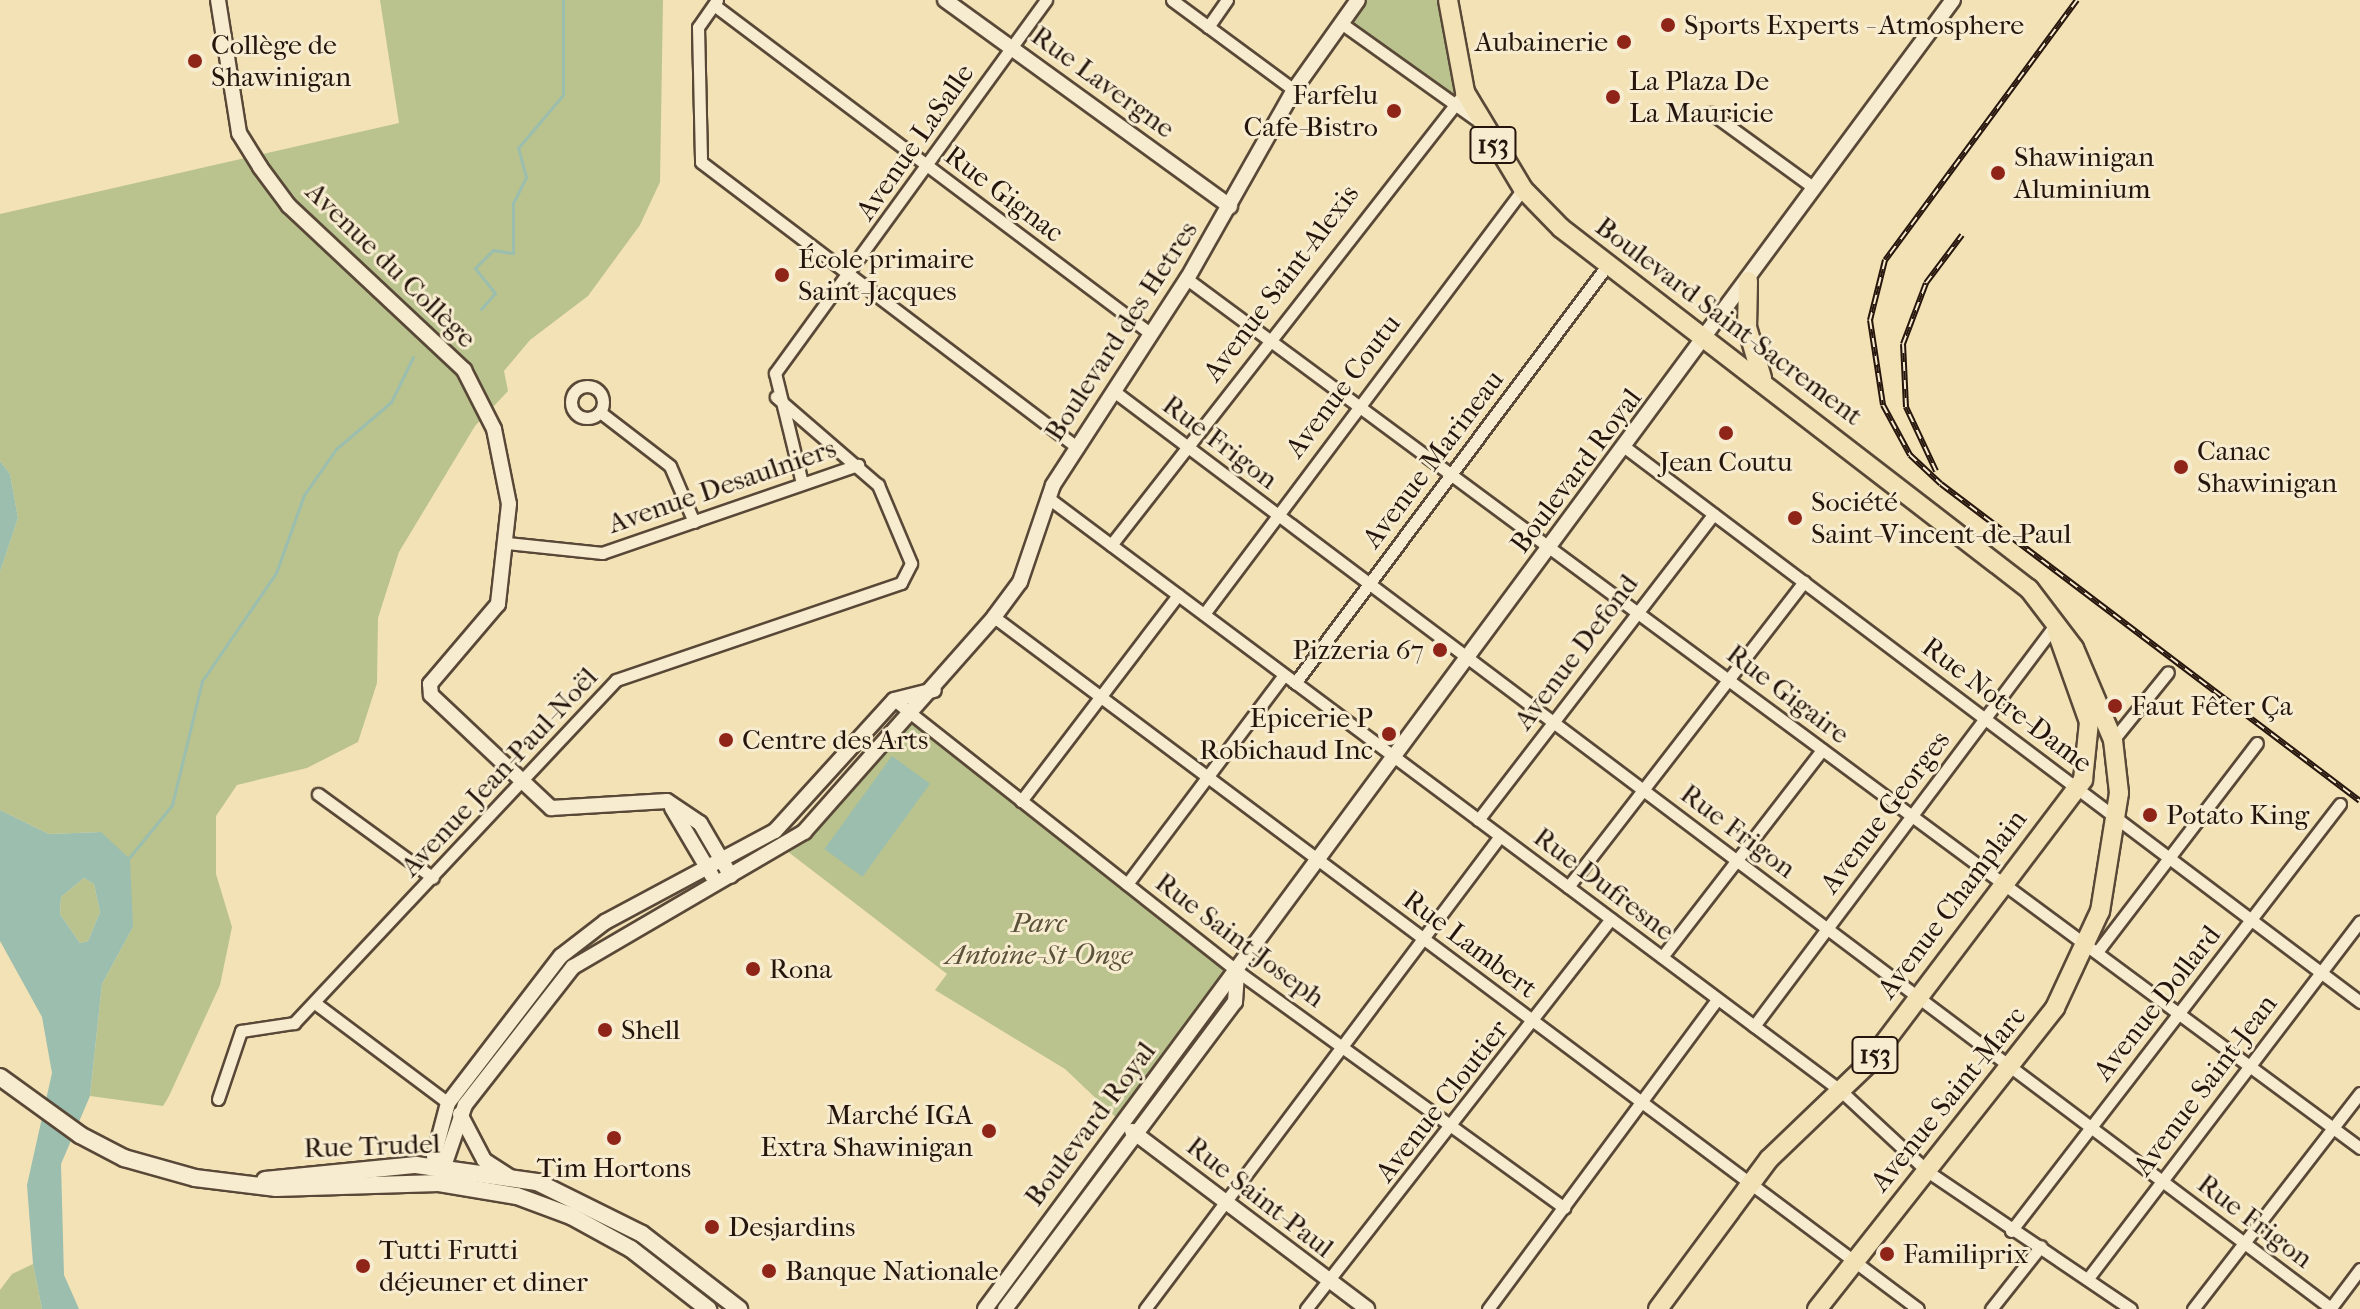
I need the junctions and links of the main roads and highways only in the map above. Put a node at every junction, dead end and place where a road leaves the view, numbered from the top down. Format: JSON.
{"nodes":[{"id":1,"x":1448,"y":0,"type":"edge"},
{"id":2,"x":1748,"y":281,"type":"road end"},
{"id":3,"x":1763,"y":380,"type":"junction"},
{"id":4,"x":2056,"y":629,"type":"junction"},
{"id":5,"x":2075,"y":787,"type":"joint"},
{"id":6,"x":2115,"y":817,"type":"joint"},
{"id":7,"x":2,"y":1079,"type":"edge"},
{"id":8,"x":441,"y":1176,"type":"junction"},
{"id":9,"x":708,"y":1309,"type":"edge"},
{"id":10,"x":739,"y":1309,"type":"edge"},
{"id":11,"x":1658,"y":1309,"type":"edge"},
{"id":12,"x":1817,"y":1309,"type":"edge"}],
"edges":[{"from":1,"to":3,"type":"main road","name":"Boulevard Saint-Sacrement","number":"153"},
{"from":2,"to":3,"type":"main road"},
{"from":3,"to":4,"type":"main road","name":"Boulevard Saint-Sacrement","number":"153"},
{"from":4,"to":5,"type":"main road","name":"Boulevard Saint-Sacrement","number":"153"},
{"from":4,"to":6,"type":"main road","name":"Boulevard Saint-Sacrement","number":"153"},
{"from":5,"to":11,"type":"main road","name":"Avenue Champlain","number":"153"},
{"from":6,"to":12,"type":"main road","name":"Avenue Saint-Marc","number":"153"},
{"from":7,"to":8,"type":"main road","name":"Rue Trudel"},
{"from":8,"to":9,"type":"main road","name":"Rue Trudel"},
{"from":8,"to":10,"type":"main road","name":"Rue Trudel"}]}
